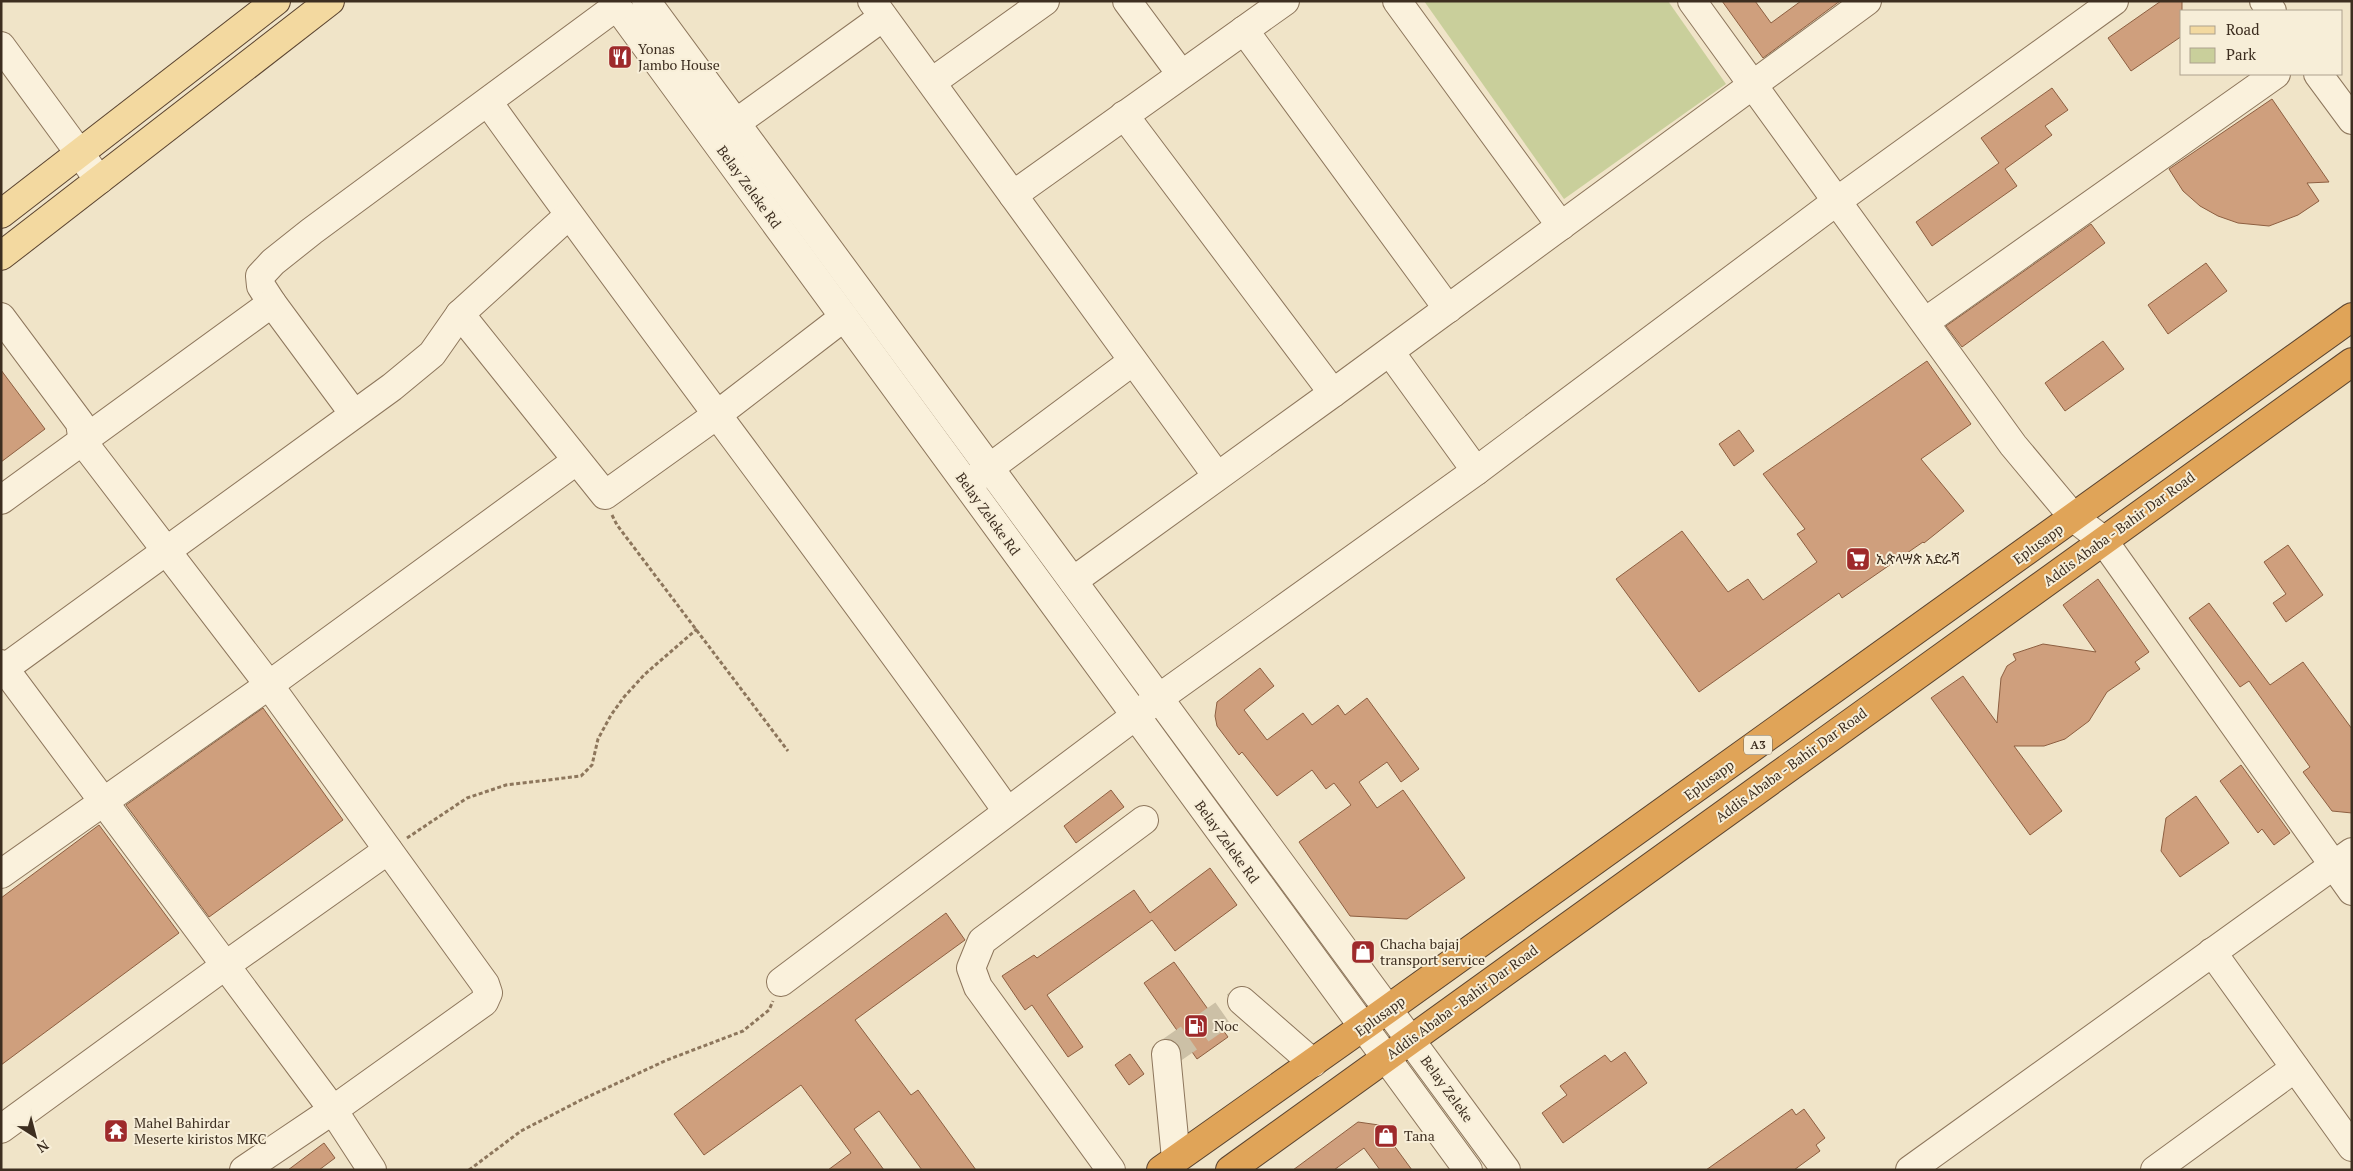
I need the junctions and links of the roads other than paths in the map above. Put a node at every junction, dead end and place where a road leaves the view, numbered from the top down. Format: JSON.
{"nodes":[{"id":1,"x":276,"y":1,"type":"edge"},
{"id":2,"x":330,"y":1,"type":"edge"},
{"id":3,"x":646,"y":1,"type":"edge"},
{"id":4,"x":1045,"y":1,"type":"edge"},
{"id":5,"x":1127,"y":1,"type":"edge"},
{"id":6,"x":1285,"y":1,"type":"edge"},
{"id":7,"x":1398,"y":1,"type":"edge"},
{"id":8,"x":1692,"y":1,"type":"edge"},
{"id":9,"x":1867,"y":1,"type":"edge"},
{"id":10,"x":2114,"y":1,"type":"edge"},
{"id":11,"x":615,"y":4,"type":"edge"},
{"id":12,"x":877,"y":9,"type":"edge"},
{"id":13,"x":1244,"y":30,"type":"junction"},
{"id":14,"x":1,"y":46,"type":"edge"},
{"id":15,"x":1181,"y":74,"type":"junction"},
{"id":16,"x":2275,"y":75,"type":"edge"},
{"id":17,"x":2319,"y":75,"type":"edge"},
{"id":18,"x":932,"y":82,"type":"junction"},
{"id":19,"x":1753,"y":85,"type":"junction"},
{"id":20,"x":488,"y":102,"type":"junction"},
{"id":21,"x":1124,"y":115,"type":"junction"},
{"id":22,"x":2352,"y":120,"type":"edge"},
{"id":23,"x":736,"y":123,"type":"junction"},
{"id":24,"x":714,"y":139,"type":"junction"},
{"id":25,"x":78,"y":153,"type":"junction"},
{"id":26,"x":99,"y":180,"type":"junction"},
{"id":27,"x":1014,"y":195,"type":"junction"},
{"id":28,"x":1838,"y":201,"type":"junction"},
{"id":29,"x":1,"y":214,"type":"edge"},
{"id":30,"x":569,"y":215,"type":"junction"},
{"id":31,"x":1561,"y":226,"type":"junction"},
{"id":32,"x":1,"y":256,"type":"edge"},
{"id":33,"x":272,"y":303,"type":"junction"},
{"id":34,"x":1448,"y":309,"type":"junction"},
{"id":35,"x":460,"y":314,"type":"junction"},
{"id":36,"x":2352,"y":316,"type":"edge"},
{"id":37,"x":1,"y":317,"type":"edge"},
{"id":38,"x":844,"y":317,"type":"junction"},
{"id":39,"x":1925,"y":322,"type":"junction"},
{"id":40,"x":1390,"y":352,"type":"junction"},
{"id":41,"x":1133,"y":361,"type":"junction"},
{"id":42,"x":2352,"y":362,"type":"edge"},
{"id":43,"x":1333,"y":393,"type":"junction"},
{"id":44,"x":354,"y":414,"type":"junction"},
{"id":45,"x":718,"y":414,"type":"junction"},
{"id":46,"x":83,"y":442,"type":"junction"},
{"id":47,"x":576,"y":461,"type":"junction"},
{"id":48,"x":990,"y":468,"type":"junction"},
{"id":49,"x":1476,"y":472,"type":"junction"},
{"id":50,"x":1217,"y":476,"type":"junction"},
{"id":51,"x":967,"y":485,"type":"junction"},
{"id":52,"x":1,"y":500,"type":"edge"},
{"id":53,"x":2074,"y":518,"type":"junction"},
{"id":54,"x":2103,"y":540,"type":"junction"},
{"id":55,"x":167,"y":549,"type":"junction"},
{"id":56,"x":1073,"y":581,"type":"junction"},
{"id":57,"x":3,"y":666,"type":"edge"},
{"id":58,"x":269,"y":685,"type":"junction"},
{"id":59,"x":1159,"y":698,"type":"junction"},
{"id":60,"x":1136,"y":717,"type":"junction"},
{"id":61,"x":104,"y":802,"type":"junction"},
{"id":62,"x":1007,"y":811,"type":"junction"},
{"id":63,"x":1144,"y":820,"type":"dead end"},
{"id":64,"x":388,"y":850,"type":"junction"},
{"id":65,"x":2342,"y":858,"type":"edge"},
{"id":66,"x":1,"y":874,"type":"edge"},
{"id":67,"x":2352,"y":891,"type":"edge"},
{"id":68,"x":2212,"y":952,"type":"junction"},
{"id":69,"x":226,"y":965,"type":"junction"},
{"id":70,"x":781,"y":982,"type":"road end"},
{"id":71,"x":1242,"y":1001,"type":"dead end"},
{"id":72,"x":1388,"y":1010,"type":"junction"},
{"id":73,"x":1362,"y":1028,"type":"junction"},
{"id":74,"x":1411,"y":1040,"type":"junction"},
{"id":75,"x":1166,"y":1054,"type":"dead end"},
{"id":76,"x":1385,"y":1058,"type":"junction"},
{"id":77,"x":1313,"y":1063,"type":"junction"},
{"id":78,"x":2295,"y":1068,"type":"junction"},
{"id":79,"x":333,"y":1110,"type":"junction"},
{"id":80,"x":1,"y":1129,"type":"edge"},
{"id":81,"x":2352,"y":1147,"type":"edge"},
{"id":82,"x":1168,"y":1165,"type":"edge"},
{"id":83,"x":244,"y":1170,"type":"edge"},
{"id":84,"x":372,"y":1170,"type":"edge"},
{"id":85,"x":1111,"y":1170,"type":"edge"},
{"id":86,"x":1230,"y":1170,"type":"edge"},
{"id":87,"x":1468,"y":1170,"type":"edge"},
{"id":88,"x":1506,"y":1170,"type":"edge"},
{"id":89,"x":1910,"y":1170,"type":"edge"},
{"id":90,"x":2155,"y":1170,"type":"edge"}],
"edges":[{"from":1,"to":25,"type":"main road"},
{"from":2,"to":26,"type":"main road"},
{"from":3,"to":23,"type":"street","name":"Belay Zeleke Rd"},
{"from":4,"to":18,"type":"street"},
{"from":5,"to":15,"type":"street"},
{"from":6,"to":13,"type":"street"},
{"from":7,"to":31,"type":"street"},
{"from":8,"to":19,"type":"street"},
{"from":9,"to":19,"type":"street"},
{"from":10,"to":28,"type":"street"},
{"from":11,"to":20,"type":"street"},
{"from":11,"to":24,"type":"street","name":"Belay Zeleke Rd"},
{"from":12,"to":18,"type":"street"},
{"from":12,"to":23,"type":"street"},
{"from":13,"to":15,"type":"street"},
{"from":13,"to":34,"type":"street"},
{"from":14,"to":25,"type":"street"},
{"from":15,"to":21,"type":"street"},
{"from":16,"to":39,"type":"street"},
{"from":17,"to":22,"type":"street"},
{"from":18,"to":27,"type":"street"},
{"from":19,"to":28,"type":"street"},
{"from":19,"to":31,"type":"street"},
{"from":20,"to":30,"type":"street"},
{"from":20,"to":33,"type":"street"},
{"from":21,"to":27,"type":"street"},
{"from":21,"to":43,"type":"street"},
{"from":23,"to":24,"type":"street"},
{"from":23,"to":48,"type":"street","name":"Belay Zeleke Rd"},
{"from":24,"to":38,"type":"street","name":"Belay Zeleke Rd"},
{"from":25,"to":26,"type":"street"},
{"from":25,"to":29,"type":"main road"},
{"from":26,"to":32,"type":"main road"},
{"from":27,"to":41,"type":"street"},
{"from":28,"to":39,"type":"street"},
{"from":28,"to":49,"type":"street"},
{"from":30,"to":35,"type":"street"},
{"from":30,"to":45,"type":"street"},
{"from":31,"to":34,"type":"street"},
{"from":33,"to":44,"type":"street"},
{"from":33,"to":46,"type":"street"},
{"from":34,"to":40,"type":"street"},
{"from":35,"to":44,"type":"street"},
{"from":35,"to":47,"type":"street"},
{"from":36,"to":53,"type":"highway","name":"Eplusapp","number":"A3"},
{"from":37,"to":46,"type":"street"},
{"from":38,"to":45,"type":"street"},
{"from":38,"to":51,"type":"street","name":"Belay Zeleke Rd"},
{"from":39,"to":53,"type":"street"},
{"from":40,"to":43,"type":"street"},
{"from":40,"to":49,"type":"street"},
{"from":41,"to":48,"type":"street"},
{"from":41,"to":50,"type":"street"},
{"from":42,"to":54,"type":"highway","name":"Addis Ababa - Bahir Dar Road","number":"A3"},
{"from":43,"to":50,"type":"street"},
{"from":44,"to":55,"type":"street"},
{"from":45,"to":47,"type":"street"},
{"from":45,"to":62,"type":"street"},
{"from":46,"to":52,"type":"street"},
{"from":46,"to":55,"type":"street"},
{"from":47,"to":58,"type":"street"},
{"from":48,"to":51,"type":"street"},
{"from":48,"to":56,"type":"street","name":"Belay Zeleke Rd"},
{"from":49,"to":59,"type":"street"},
{"from":50,"to":56,"type":"street"},
{"from":51,"to":60,"type":"street","name":"Belay Zeleke Rd"},
{"from":53,"to":54,"type":"street"},
{"from":53,"to":72,"type":"highway","name":"Eplusapp","number":"A3"},
{"from":54,"to":65,"type":"street"},
{"from":54,"to":74,"type":"highway","name":"Addis Ababa - Bahir Dar Road","number":"A3"},
{"from":55,"to":57,"type":"street"},
{"from":55,"to":58,"type":"street"},
{"from":56,"to":59,"type":"street","name":"Belay Zeleke Rd"},
{"from":57,"to":61,"type":"street"},
{"from":58,"to":61,"type":"street"},
{"from":58,"to":64,"type":"street"},
{"from":59,"to":60,"type":"street"},
{"from":59,"to":72,"type":"street","name":"Belay Zeleke Rd"},
{"from":60,"to":62,"type":"street"},
{"from":60,"to":73,"type":"street","name":"Belay Zeleke Rd"},
{"from":61,"to":66,"type":"street"},
{"from":61,"to":69,"type":"street"},
{"from":62,"to":70,"type":"street"},
{"from":63,"to":85,"type":"street"},
{"from":64,"to":69,"type":"street"},
{"from":64,"to":79,"type":"street"},
{"from":65,"to":67,"type":"street"},
{"from":65,"to":68,"type":"street"},
{"from":68,"to":78,"type":"street"},
{"from":68,"to":89,"type":"street"},
{"from":69,"to":79,"type":"street"},
{"from":69,"to":80,"type":"street"},
{"from":71,"to":77,"type":"street"},
{"from":72,"to":73,"type":"highway","name":"Eplusapp","number":"A3"},
{"from":72,"to":74,"type":"street","name":"Belay Zeleke"},
{"from":73,"to":76,"type":"street"},
{"from":73,"to":77,"type":"highway","name":"Eplusapp","number":"A3"},
{"from":74,"to":76,"type":"highway","name":"Addis Ababa - Bahir Dar Road","number":"A3"},
{"from":74,"to":88,"type":"street","name":"Belay Zeleke"},
{"from":75,"to":82,"type":"street"},
{"from":76,"to":86,"type":"highway","name":"Addis Ababa - Bahir Dar Road","number":"A3"},
{"from":76,"to":87,"type":"street"},
{"from":77,"to":82,"type":"highway","name":"Eplusapp","number":"A3"},
{"from":78,"to":81,"type":"street"},
{"from":78,"to":90,"type":"street"},
{"from":79,"to":83,"type":"street"},
{"from":79,"to":84,"type":"street"}]}
